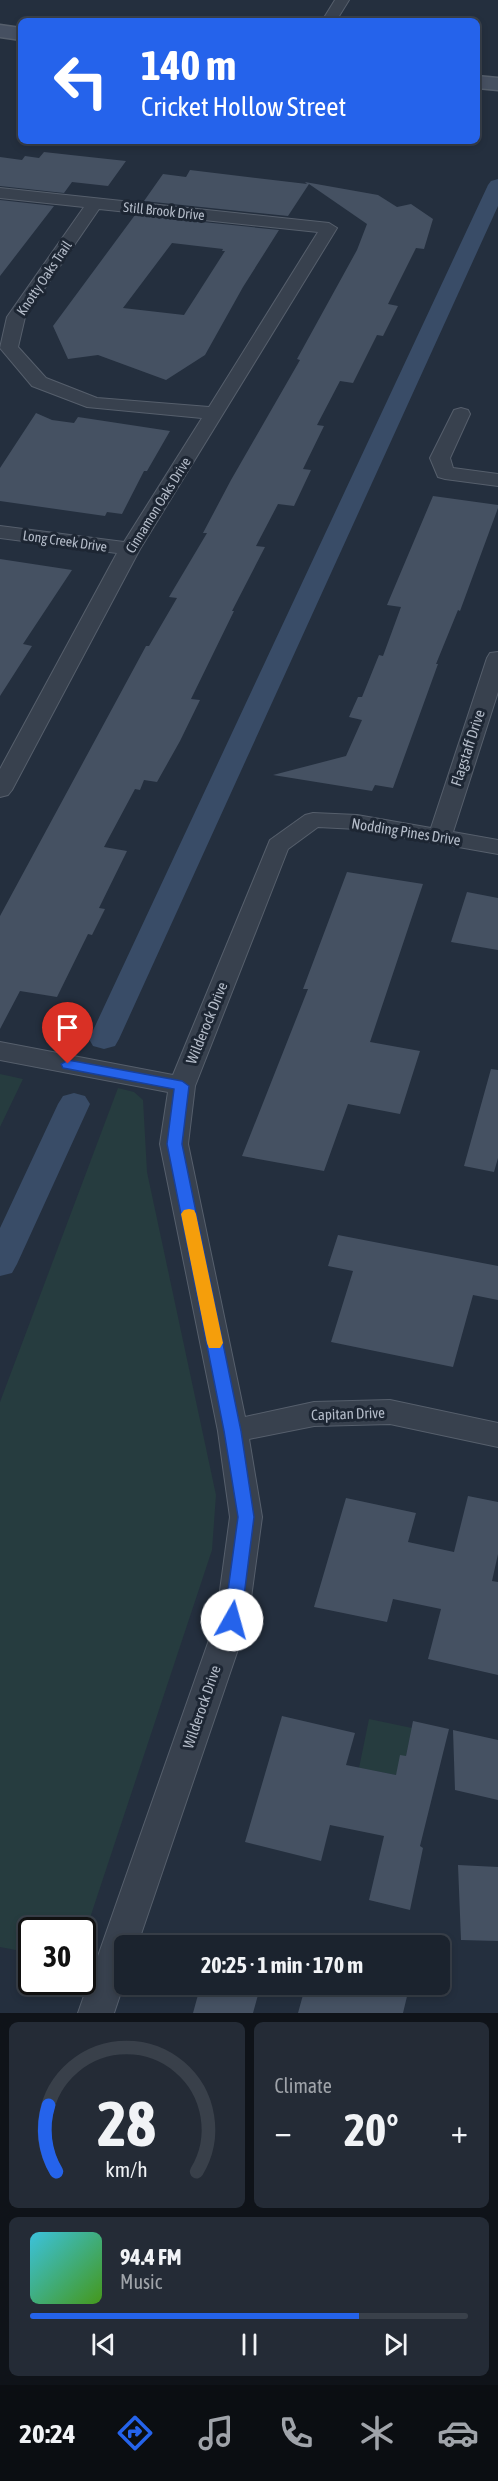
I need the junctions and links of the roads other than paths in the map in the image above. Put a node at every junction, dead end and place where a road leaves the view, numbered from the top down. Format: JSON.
{"nodes":[{"id":1,"x":342,"y":0,"type":"edge"},
{"id":2,"x":330,"y":18,"type":"edge"},
{"id":3,"x":0,"y":32,"type":"edge"},
{"id":4,"x":18,"y":34,"type":"edge"},
{"id":5,"x":480,"y":82,"type":"edge"},
{"id":6,"x":498,"y":84,"type":"edge"},
{"id":7,"x":0,"y":192,"type":"edge"},
{"id":8,"x":94,"y":204,"type":"junction"},
{"id":9,"x":329,"y":228,"type":"joint"},
{"id":10,"x":215,"y":413,"type":"junction"},
{"id":11,"x":461,"y":414,"type":"dead end"},
{"id":12,"x":498,"y":480,"type":"edge"},
{"id":13,"x":0,"y":532,"type":"edge"},
{"id":14,"x":130,"y":549,"type":"junction"},
{"id":15,"x":498,"y":658,"type":"edge"},
{"id":16,"x":0,"y":790,"type":"edge"},
{"id":17,"x":313,"y":820,"type":"joint"},
{"id":18,"x":439,"y":838,"type":"junction"},
{"id":19,"x":498,"y":846,"type":"edge"},
{"id":20,"x":0,"y":1052,"type":"edge"},
{"id":21,"x":182,"y":1086,"type":"junction"},
{"id":22,"x":232,"y":1431,"type":"junction"},
{"id":23,"x":498,"y":1435,"type":"edge"},
{"id":24,"x":96,"y":2013,"type":"edge"}],
"edges":[{"from":1,"to":2,"type":"street"},
{"from":3,"to":4,"type":"street"},
{"from":5,"to":6,"type":"street"},
{"from":7,"to":8,"type":"street","name":"Still Brook Drive"},
{"from":8,"to":9,"type":"street","name":"Still Brook Drive"},
{"from":8,"to":10,"type":"street","name":"Knotty Oaks Trail"},
{"from":9,"to":10,"type":"street","name":"Cinnamon Oaks Drive"},
{"from":10,"to":14,"type":"street","name":"Cinnamon Oaks Drive"},
{"from":11,"to":12,"type":"street"},
{"from":13,"to":14,"type":"street","name":"Long Creek Drive"},
{"from":14,"to":16,"type":"street","name":"Cinnamon Oaks Drive"},
{"from":15,"to":18,"type":"street","name":"Flagstaff Drive"},
{"from":17,"to":18,"type":"street","name":"Nodding Pines Drive"},
{"from":17,"to":21,"type":"street","name":"Wilderock Drive"},
{"from":18,"to":19,"type":"street","name":"Nodding Pines Drive"},
{"from":20,"to":21,"type":"street"},
{"from":21,"to":22,"type":"street","name":"Wilderock Drive"},
{"from":22,"to":23,"type":"street","name":"Capitan Drive"},
{"from":22,"to":24,"type":"street","name":"Wilderock Drive"}]}
